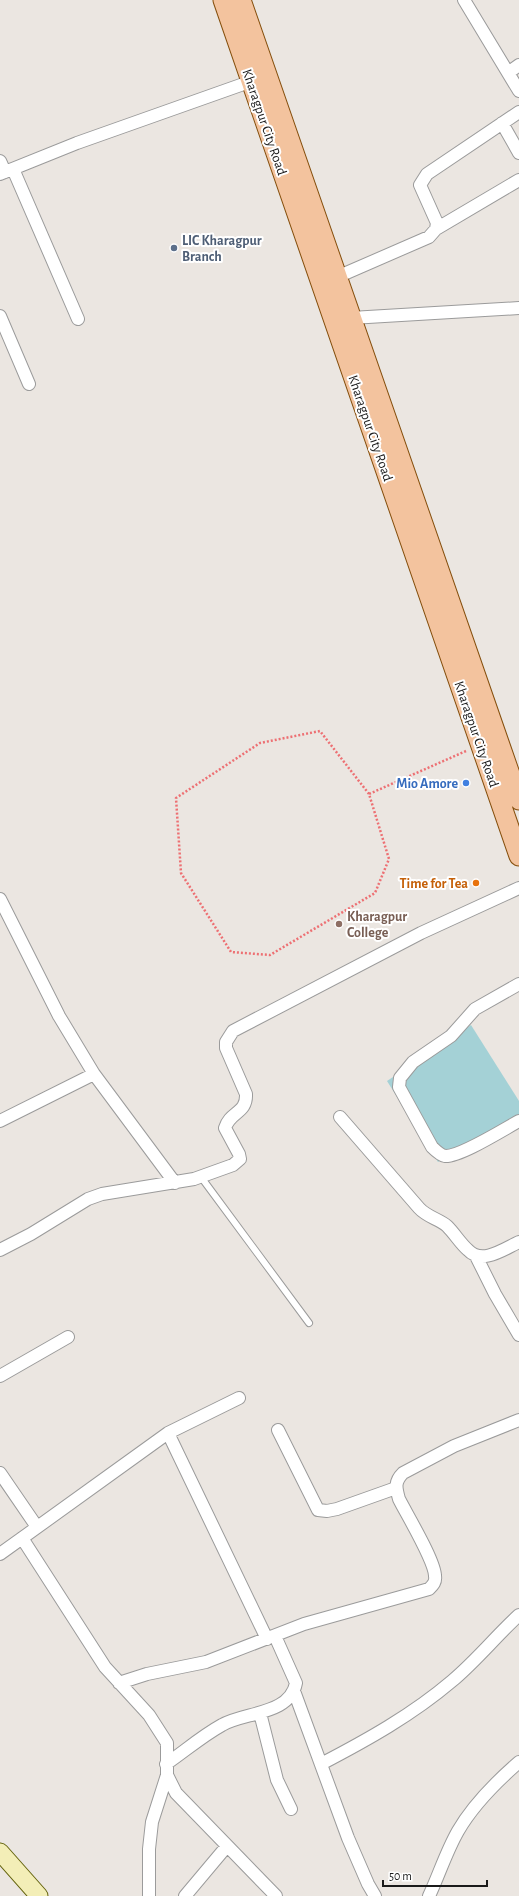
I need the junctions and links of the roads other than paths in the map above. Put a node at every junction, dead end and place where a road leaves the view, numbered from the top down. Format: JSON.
{"nodes":[{"id":1,"x":224,"y":0,"type":"edge"},
{"id":2,"x":241,"y":0,"type":"edge"},
{"id":3,"x":464,"y":0,"type":"edge"},
{"id":4,"x":519,"y":65,"type":"edge"},
{"id":5,"x":508,"y":73,"type":"junction"},
{"id":6,"x":252,"y":81,"type":"junction"},
{"id":7,"x":519,"y":91,"type":"edge"},
{"id":8,"x":519,"y":112,"type":"edge"},
{"id":9,"x":502,"y":123,"type":"junction"},
{"id":10,"x":519,"y":153,"type":"edge"},
{"id":11,"x":0,"y":161,"type":"edge"},
{"id":12,"x":6,"y":172,"type":"edge"},
{"id":13,"x":519,"y":180,"type":"edge"},
{"id":14,"x":436,"y":229,"type":"junction"},
{"id":15,"x":337,"y":277,"type":"junction"},
{"id":16,"x":519,"y":308,"type":"edge"},
{"id":17,"x":0,"y":316,"type":"edge"},
{"id":18,"x":351,"y":318,"type":"junction"},
{"id":19,"x":78,"y":319,"type":"dead end"},
{"id":20,"x":29,"y":384,"type":"dead end"},
{"id":21,"x":519,"y":800,"type":"edge"},
{"id":22,"x":519,"y":856,"type":"edge"},
{"id":23,"x":519,"y":888,"type":"edge"},
{"id":24,"x":0,"y":899,"type":"edge"},
{"id":25,"x":519,"y":984,"type":"edge"},
{"id":26,"x":94,"y":1074,"type":"junction"},
{"id":27,"x":1,"y":1117,"type":"edge"},
{"id":28,"x":340,"y":1117,"type":"dead end"},
{"id":29,"x":519,"y":1121,"type":"edge"},
{"id":30,"x":201,"y":1177,"type":"junction"},
{"id":31,"x":174,"y":1184,"type":"junction"},
{"id":32,"x":519,"y":1242,"type":"edge"},
{"id":33,"x":0,"y":1250,"type":"edge"},
{"id":34,"x":476,"y":1256,"type":"junction"},
{"id":35,"x":309,"y":1323,"type":"dead end"},
{"id":36,"x":519,"y":1335,"type":"edge"},
{"id":37,"x":68,"y":1337,"type":"dead end"},
{"id":38,"x":0,"y":1376,"type":"edge"},
{"id":39,"x":238,"y":1398,"type":"dead end"},
{"id":40,"x":519,"y":1420,"type":"edge"},
{"id":41,"x":278,"y":1430,"type":"dead end"},
{"id":42,"x":168,"y":1433,"type":"junction"},
{"id":43,"x":0,"y":1473,"type":"edge"},
{"id":44,"x":396,"y":1488,"type":"junction"},
{"id":45,"x":37,"y":1527,"type":"junction"},
{"id":46,"x":22,"y":1538,"type":"junction"},
{"id":47,"x":0,"y":1554,"type":"edge"},
{"id":48,"x":519,"y":1615,"type":"edge"},
{"id":49,"x":271,"y":1637,"type":"junction"},
{"id":50,"x":119,"y":1683,"type":"junction"},
{"id":51,"x":294,"y":1691,"type":"junction"},
{"id":52,"x":260,"y":1712,"type":"junction"},
{"id":53,"x":519,"y":1762,"type":"edge"},
{"id":54,"x":321,"y":1764,"type":"junction"},
{"id":55,"x":167,"y":1770,"type":"junction"},
{"id":56,"x":291,"y":1809,"type":"dead end"},
{"id":57,"x":227,"y":1846,"type":"junction"},
{"id":58,"x":1,"y":1855,"type":"edge"},
{"id":59,"x":39,"y":1896,"type":"edge"},
{"id":60,"x":149,"y":1896,"type":"edge"},
{"id":61,"x":185,"y":1896,"type":"edge"},
{"id":62,"x":276,"y":1896,"type":"edge"},
{"id":63,"x":375,"y":1896,"type":"edge"},
{"id":64,"x":429,"y":1896,"type":"edge"}],
"edges":[{"from":1,"to":6,"type":"main road","name":"Kharagpur City Road"},
{"from":2,"to":15,"type":"main road"},
{"from":3,"to":5,"type":"street"},
{"from":4,"to":5,"type":"street"},
{"from":5,"to":7,"type":"street"},
{"from":6,"to":12,"type":"street"},
{"from":6,"to":22,"type":"main road","name":"Kharagpur City Road"},
{"from":8,"to":9,"type":"street"},
{"from":9,"to":10,"type":"street"},
{"from":9,"to":14,"type":"street"},
{"from":11,"to":12,"type":"street"},
{"from":12,"to":19,"type":"street"},
{"from":13,"to":14,"type":"street"},
{"from":14,"to":15,"type":"street"},
{"from":15,"to":18,"type":"main road"},
{"from":16,"to":18,"type":"street"},
{"from":17,"to":20,"type":"street"},
{"from":18,"to":21,"type":"main road"},
{"from":23,"to":30,"type":"street"},
{"from":24,"to":26,"type":"street"},
{"from":25,"to":29,"type":"street"},
{"from":26,"to":27,"type":"street"},
{"from":26,"to":31,"type":"street"},
{"from":28,"to":34,"type":"street"},
{"from":30,"to":31,"type":"street"},
{"from":30,"to":35,"type":"lane"},
{"from":31,"to":33,"type":"street"},
{"from":32,"to":34,"type":"street"},
{"from":34,"to":36,"type":"street"},
{"from":37,"to":38,"type":"street"},
{"from":39,"to":42,"type":"street"},
{"from":40,"to":44,"type":"street"},
{"from":41,"to":44,"type":"street"},
{"from":42,"to":45,"type":"street"},
{"from":42,"to":49,"type":"street"},
{"from":43,"to":45,"type":"street"},
{"from":44,"to":49,"type":"street"},
{"from":45,"to":46,"type":"street"},
{"from":46,"to":47,"type":"street"},
{"from":46,"to":50,"type":"street"},
{"from":48,"to":54,"type":"street"},
{"from":49,"to":50,"type":"street"},
{"from":49,"to":51,"type":"street"},
{"from":50,"to":55,"type":"street"},
{"from":51,"to":52,"type":"street"},
{"from":51,"to":54,"type":"street"},
{"from":52,"to":55,"type":"street"},
{"from":52,"to":56,"type":"street"},
{"from":53,"to":64,"type":"street"},
{"from":54,"to":63,"type":"street"},
{"from":55,"to":57,"type":"street"},
{"from":55,"to":60,"type":"street"},
{"from":57,"to":61,"type":"street"},
{"from":57,"to":62,"type":"street"},
{"from":58,"to":59,"type":"main road"}]}
